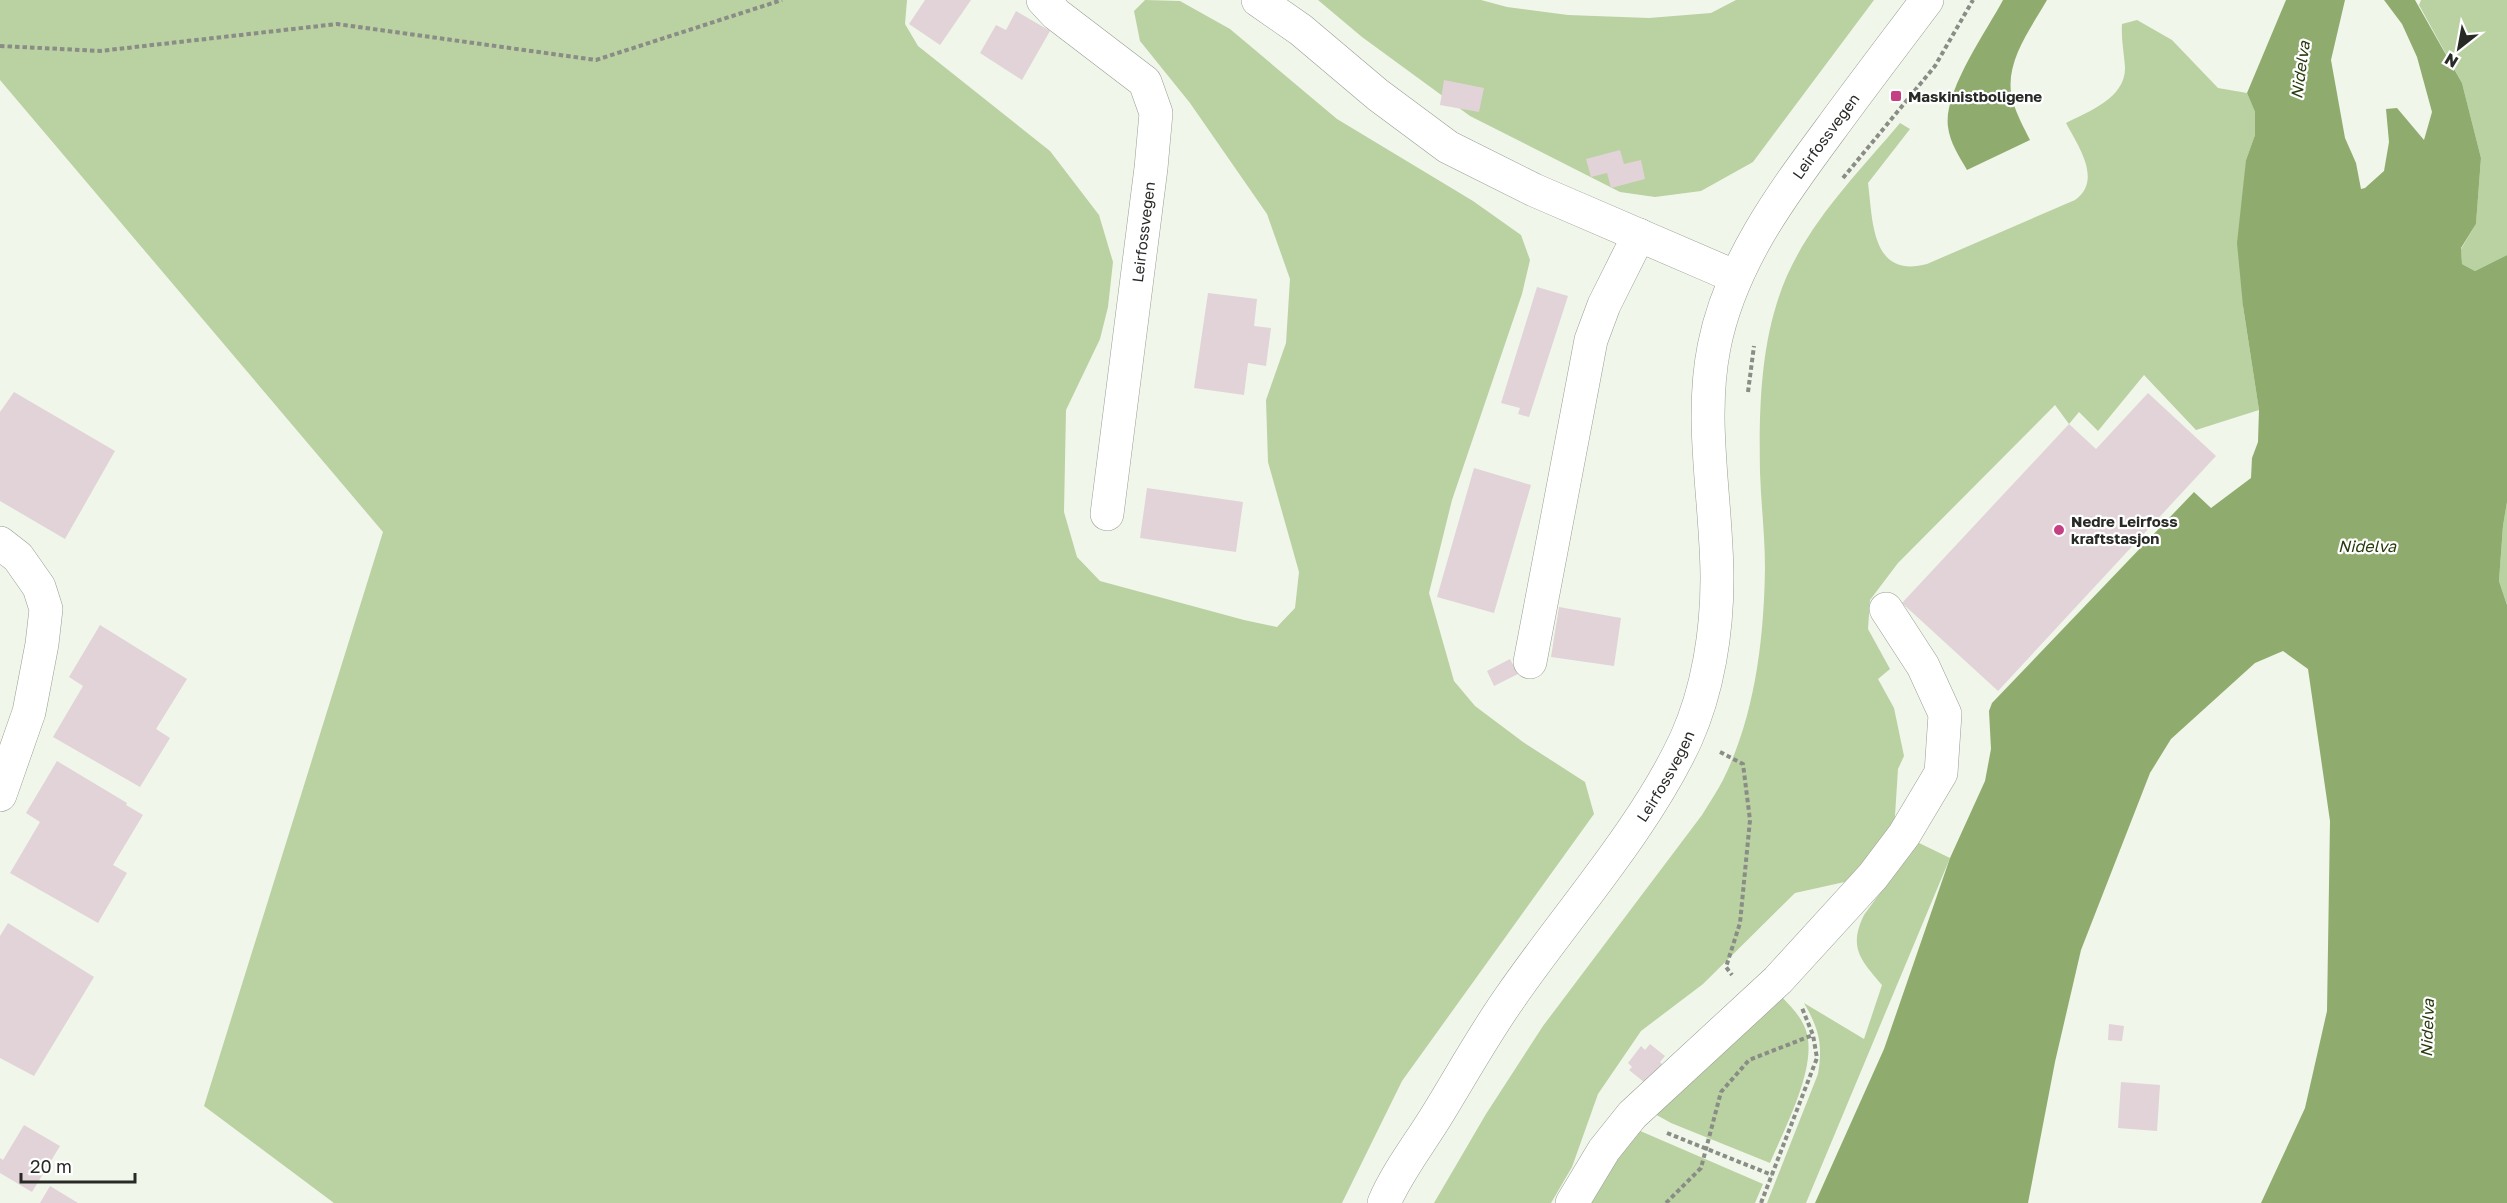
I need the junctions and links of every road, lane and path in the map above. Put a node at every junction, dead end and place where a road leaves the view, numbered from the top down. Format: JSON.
{"nodes":[{"id":1,"x":782,"y":0,"type":"edge"},
{"id":2,"x":1043,"y":0,"type":"edge"},
{"id":3,"x":1258,"y":0,"type":"edge"},
{"id":4,"x":1927,"y":0,"type":"edge"},
{"id":5,"x":0,"y":46,"type":"edge"},
{"id":6,"x":1639,"y":235,"type":"junction"},
{"id":7,"x":1736,"y":278,"type":"junction"},
{"id":8,"x":1107,"y":514,"type":"dead end"},
{"id":9,"x":0,"y":543,"type":"edge"},
{"id":10,"x":1886,"y":609,"type":"dead end"},
{"id":11,"x":1530,"y":662,"type":"dead end"},
{"id":12,"x":1720,"y":752,"type":"dead end"},
{"id":13,"x":0,"y":795,"type":"edge"},
{"id":14,"x":1778,"y":980,"type":"junction"},
{"id":15,"x":1754,"y":1002,"type":"junction"},
{"id":16,"x":1813,"y":1035,"type":"junction"},
{"id":17,"x":1629,"y":1118,"type":"junction"},
{"id":18,"x":1706,"y":1149,"type":"junction"},
{"id":19,"x":1772,"y":1175,"type":"junction"},
{"id":20,"x":1384,"y":1203,"type":"edge"},
{"id":21,"x":1572,"y":1203,"type":"edge"},
{"id":22,"x":1666,"y":1203,"type":"edge"},
{"id":23,"x":1761,"y":1203,"type":"edge"}],
"edges":[{"from":1,"to":5,"type":"path"},
{"from":2,"to":8,"type":"street","name":"Leirfossvegen"},
{"from":3,"to":6,"type":"street"},
{"from":4,"to":7,"type":"street","name":"Leirfossvegen"},
{"from":6,"to":7,"type":"street"},
{"from":6,"to":11,"type":"street"},
{"from":7,"to":20,"type":"street","name":"Leirfossvegen"},
{"from":9,"to":13,"type":"street"},
{"from":10,"to":14,"type":"street"},
{"from":12,"to":15,"type":"path"},
{"from":14,"to":15,"type":"street"},
{"from":14,"to":16,"type":"path"},
{"from":15,"to":17,"type":"street"},
{"from":16,"to":18,"type":"path"},
{"from":16,"to":19,"type":"path"},
{"from":17,"to":18,"type":"path"},
{"from":17,"to":21,"type":"street"},
{"from":18,"to":19,"type":"path"},
{"from":18,"to":22,"type":"path"},
{"from":19,"to":23,"type":"path"}]}
